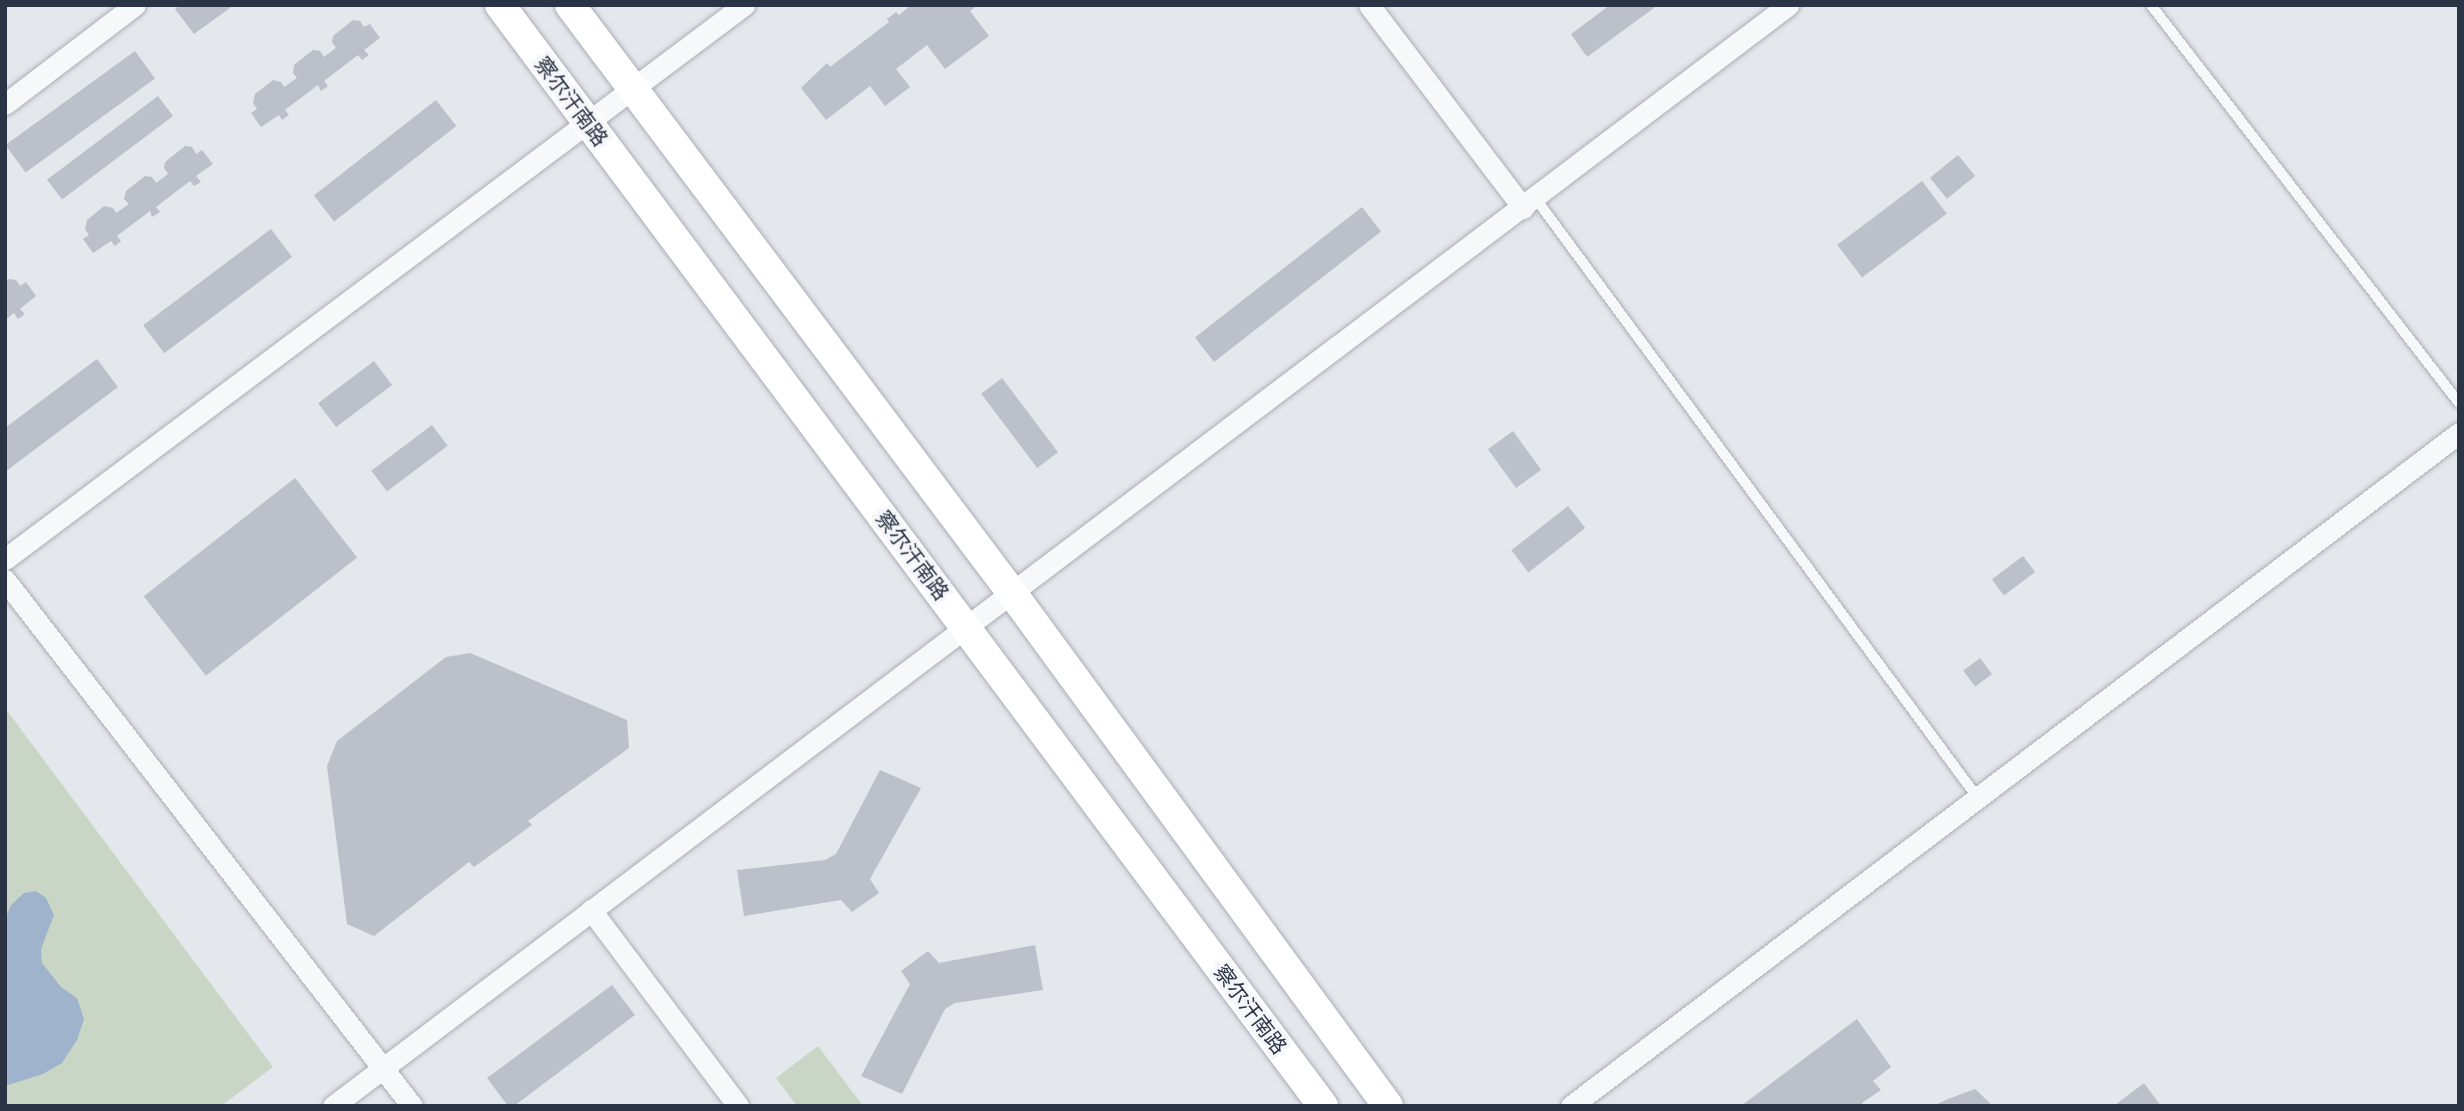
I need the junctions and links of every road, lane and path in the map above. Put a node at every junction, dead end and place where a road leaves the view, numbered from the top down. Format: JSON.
{"nodes":[{"id":1,"x":135,"y":5,"type":"edge"},
{"id":2,"x":500,"y":5,"type":"edge"},
{"id":3,"x":569,"y":5,"type":"edge"},
{"id":4,"x":744,"y":5,"type":"edge"},
{"id":5,"x":1369,"y":5,"type":"edge"},
{"id":6,"x":1788,"y":5,"type":"edge"},
{"id":7,"x":2151,"y":5,"type":"edge"},
{"id":8,"x":633,"y":88,"type":"junction"},
{"id":9,"x":5,"y":103,"type":"edge"},
{"id":10,"x":588,"y":122,"type":"junction"},
{"id":11,"x":1529,"y":203,"type":"junction"},
{"id":12,"x":2459,"y":403,"type":"edge"},
{"id":13,"x":2459,"y":433,"type":"edge"},
{"id":14,"x":5,"y":559,"type":"edge"},
{"id":15,"x":5,"y":580,"type":"edge"},
{"id":16,"x":1012,"y":593,"type":"junction"},
{"id":17,"x":967,"y":626,"type":"junction"},
{"id":18,"x":1977,"y":797,"type":"junction"},
{"id":19,"x":591,"y":910,"type":"junction"},
{"id":20,"x":383,"y":1068,"type":"junction"},
{"id":21,"x":333,"y":1106,"type":"edge"},
{"id":22,"x":412,"y":1106,"type":"edge"},
{"id":23,"x":738,"y":1106,"type":"edge"},
{"id":24,"x":1323,"y":1106,"type":"edge"},
{"id":25,"x":1388,"y":1106,"type":"edge"},
{"id":26,"x":1571,"y":1106,"type":"edge"}],
"edges":[{"from":1,"to":9,"type":"street"},
{"from":2,"to":10,"type":"main road","name":"察尔汗南路"},
{"from":3,"to":8,"type":"main road"},
{"from":4,"to":8,"type":"street"},
{"from":5,"to":11,"type":"street"},
{"from":6,"to":11,"type":"street"},
{"from":7,"to":12,"type":"lane"},
{"from":8,"to":10,"type":"street"},
{"from":8,"to":16,"type":"main road"},
{"from":10,"to":14,"type":"street"},
{"from":10,"to":17,"type":"main road","name":"察尔汗南路"},
{"from":11,"to":16,"type":"street"},
{"from":11,"to":18,"type":"lane"},
{"from":13,"to":18,"type":"street"},
{"from":15,"to":20,"type":"street"},
{"from":16,"to":17,"type":"street"},
{"from":16,"to":25,"type":"main road"},
{"from":17,"to":19,"type":"street"},
{"from":17,"to":24,"type":"main road","name":"察尔汗南路"},
{"from":18,"to":26,"type":"street"},
{"from":19,"to":20,"type":"street"},
{"from":19,"to":23,"type":"street"},
{"from":20,"to":21,"type":"street"},
{"from":20,"to":22,"type":"street"}]}
